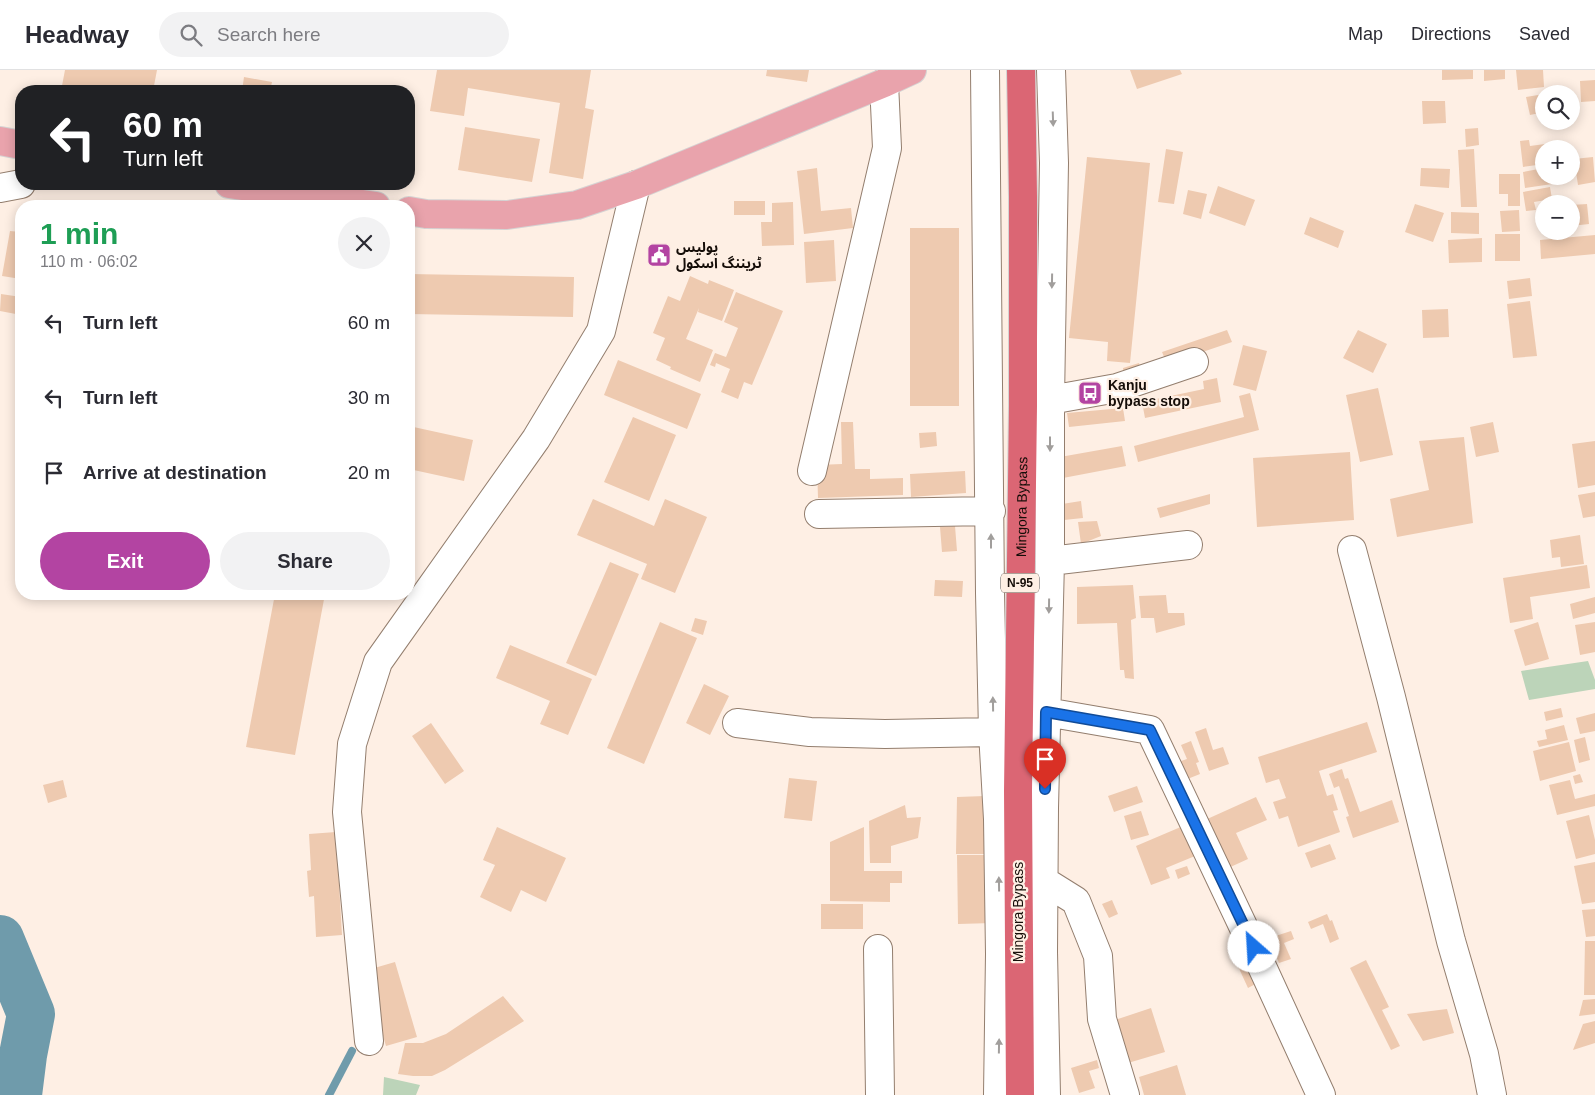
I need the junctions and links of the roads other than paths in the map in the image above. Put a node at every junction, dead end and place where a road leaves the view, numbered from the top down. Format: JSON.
{"nodes":[{"id":1,"x":912,"y":70,"type":"edge"},
{"id":2,"x":985,"y":70,"type":"edge"},
{"id":3,"x":1021,"y":70,"type":"edge"},
{"id":4,"x":1051,"y":70,"type":"edge"},
{"id":5,"x":884,"y":83,"type":"junction"},
{"id":6,"x":0,"y":141,"type":"edge"},
{"id":7,"x":15,"y":145,"type":"edge"},
{"id":8,"x":15,"y":185,"type":"edge"},
{"id":9,"x":636,"y":185,"type":"junction"},
{"id":10,"x":0,"y":188,"type":"edge"},
{"id":11,"x":269,"y":190,"type":"edge"},
{"id":12,"x":336,"y":200,"type":"edge"},
{"id":13,"x":415,"y":212,"type":"edge"},
{"id":14,"x":1194,"y":362,"type":"dead end"},
{"id":15,"x":1050,"y":400,"type":"junction"},
{"id":16,"x":812,"y":471,"type":"dead end"},
{"id":17,"x":991,"y":512,"type":"junction"},
{"id":18,"x":819,"y":514,"type":"dead end"},
{"id":19,"x":1188,"y":545,"type":"dead end"},
{"id":20,"x":1352,"y":550,"type":"dead end"},
{"id":21,"x":1050,"y":562,"type":"junction"},
{"id":22,"x":1046,"y":712,"type":"junction"},
{"id":23,"x":737,"y":723,"type":"dead end"},
{"id":24,"x":993,"y":732,"type":"junction"},
{"id":25,"x":1044,"y":881,"type":"junction"},
{"id":26,"x":878,"y":949,"type":"dead end"},
{"id":27,"x":369,"y":1041,"type":"dead end"},
{"id":28,"x":880,"y":1095,"type":"edge"},
{"id":29,"x":998,"y":1095,"type":"edge"},
{"id":30,"x":1020,"y":1095,"type":"edge"},
{"id":31,"x":1046,"y":1095,"type":"edge"},
{"id":32,"x":1124,"y":1095,"type":"edge"},
{"id":33,"x":1321,"y":1095,"type":"edge"},
{"id":34,"x":1492,"y":1095,"type":"edge"}],
"edges":[{"from":1,"to":5,"type":"main road"},
{"from":2,"to":17,"type":"street"},
{"from":3,"to":30,"type":"highway","name":"Mingora Bypass","number":"N-95"},
{"from":4,"to":15,"type":"street","one_way":true},
{"from":5,"to":9,"type":"main road"},
{"from":5,"to":16,"type":"street"},
{"from":6,"to":7,"type":"main road"},
{"from":8,"to":10,"type":"street"},
{"from":9,"to":13,"type":"main road"},
{"from":9,"to":27,"type":"street"},
{"from":11,"to":12,"type":"main road"},
{"from":14,"to":15,"type":"street"},
{"from":15,"to":21,"type":"street","one_way":true},
{"from":17,"to":18,"type":"street"},
{"from":24,"to":17,"type":"street","one_way":true},
{"from":19,"to":21,"type":"street"},
{"from":20,"to":34,"type":"street"},
{"from":21,"to":22,"type":"street","one_way":true},
{"from":22,"to":25,"type":"street"},
{"from":22,"to":33,"type":"street"},
{"from":23,"to":24,"type":"street"},
{"from":29,"to":24,"type":"street","one_way":true},
{"from":25,"to":31,"type":"street"},
{"from":25,"to":32,"type":"street"},
{"from":26,"to":28,"type":"street"}]}
